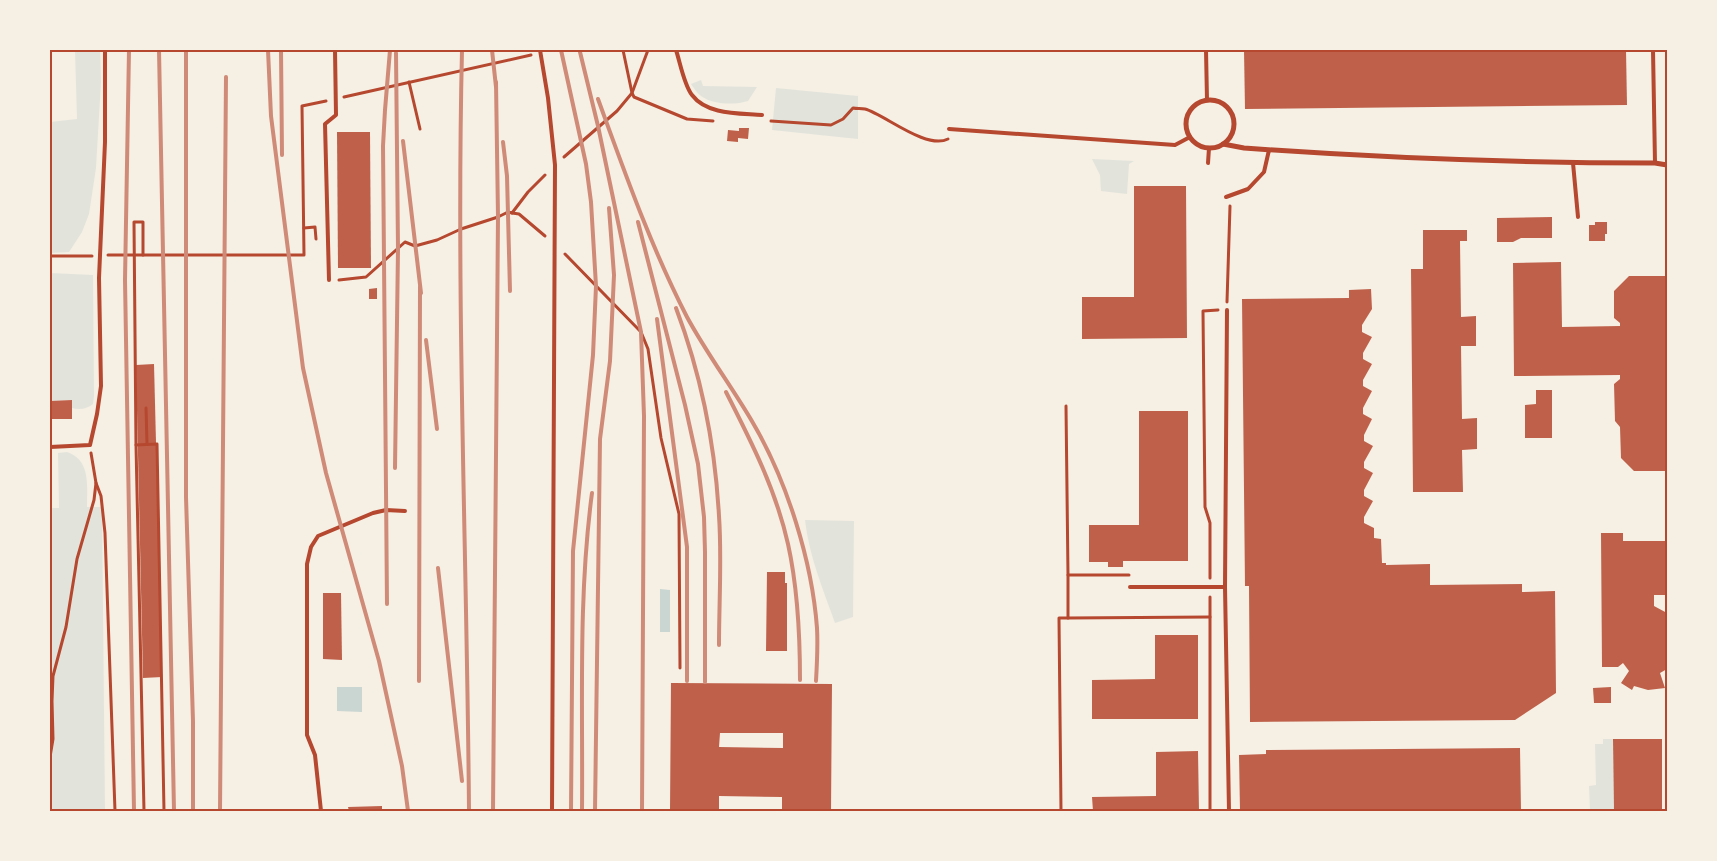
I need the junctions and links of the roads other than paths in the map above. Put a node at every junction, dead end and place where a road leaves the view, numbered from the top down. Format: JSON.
{"nodes":[{"id":1,"x":105,"y":50,"type":"edge"},
{"id":2,"x":335,"y":50,"type":"edge"},
{"id":3,"x":540,"y":50,"type":"edge"},
{"id":4,"x":676,"y":50,"type":"edge"},
{"id":5,"x":1206,"y":50,"type":"edge"},
{"id":6,"x":1653,"y":50,"type":"edge"},
{"id":7,"x":1207,"y":100,"type":"junction"},
{"id":8,"x":762,"y":115,"type":"dead end"},
{"id":9,"x":950,"y":129,"type":"dead end"},
{"id":10,"x":1190,"y":137,"type":"junction"},
{"id":11,"x":1223,"y":144,"type":"junction"},
{"id":12,"x":1210,"y":148,"type":"junction"},
{"id":13,"x":1269,"y":150,"type":"junction"},
{"id":14,"x":1667,"y":160,"type":"edge"},
{"id":15,"x":1208,"y":163,"type":"dead end"},
{"id":16,"x":1573,"y":163,"type":"junction"},
{"id":17,"x":1655,"y":163,"type":"junction"},
{"id":18,"x":1667,"y":165,"type":"edge"},
{"id":19,"x":1226,"y":197,"type":"road end"},
{"id":20,"x":1578,"y":217,"type":"dead end"},
{"id":21,"x":329,"y":280,"type":"road end"},
{"id":22,"x":1227,"y":310,"type":"road end"},
{"id":23,"x":50,"y":447,"type":"edge"},
{"id":24,"x":405,"y":511,"type":"dead end"},
{"id":25,"x":1130,"y":587,"type":"dead end"},
{"id":26,"x":1225,"y":587,"type":"junction"},
{"id":27,"x":321,"y":811,"type":"edge"},
{"id":28,"x":552,"y":811,"type":"edge"},
{"id":29,"x":1229,"y":811,"type":"edge"}],
"edges":[{"from":1,"to":23,"type":"lane"},
{"from":2,"to":21,"type":"lane"},
{"from":3,"to":28,"type":"lane"},
{"from":4,"to":8,"type":"lane"},
{"from":5,"to":7,"type":"lane"},
{"from":6,"to":17,"type":"lane"},
{"from":7,"to":10,"type":"street"},
{"from":7,"to":11,"type":"street"},
{"from":9,"to":10,"type":"lane"},
{"from":10,"to":12,"type":"street"},
{"from":11,"to":12,"type":"street"},
{"from":11,"to":13,"type":"street"},
{"from":12,"to":15,"type":"lane"},
{"from":13,"to":16,"type":"street"},
{"from":13,"to":19,"type":"lane"},
{"from":14,"to":17,"type":"street"},
{"from":16,"to":17,"type":"street"},
{"from":16,"to":20,"type":"lane"},
{"from":17,"to":18,"type":"street"},
{"from":22,"to":26,"type":"lane"},
{"from":24,"to":27,"type":"lane"},
{"from":25,"to":26,"type":"lane"},
{"from":26,"to":29,"type":"lane"}]}
